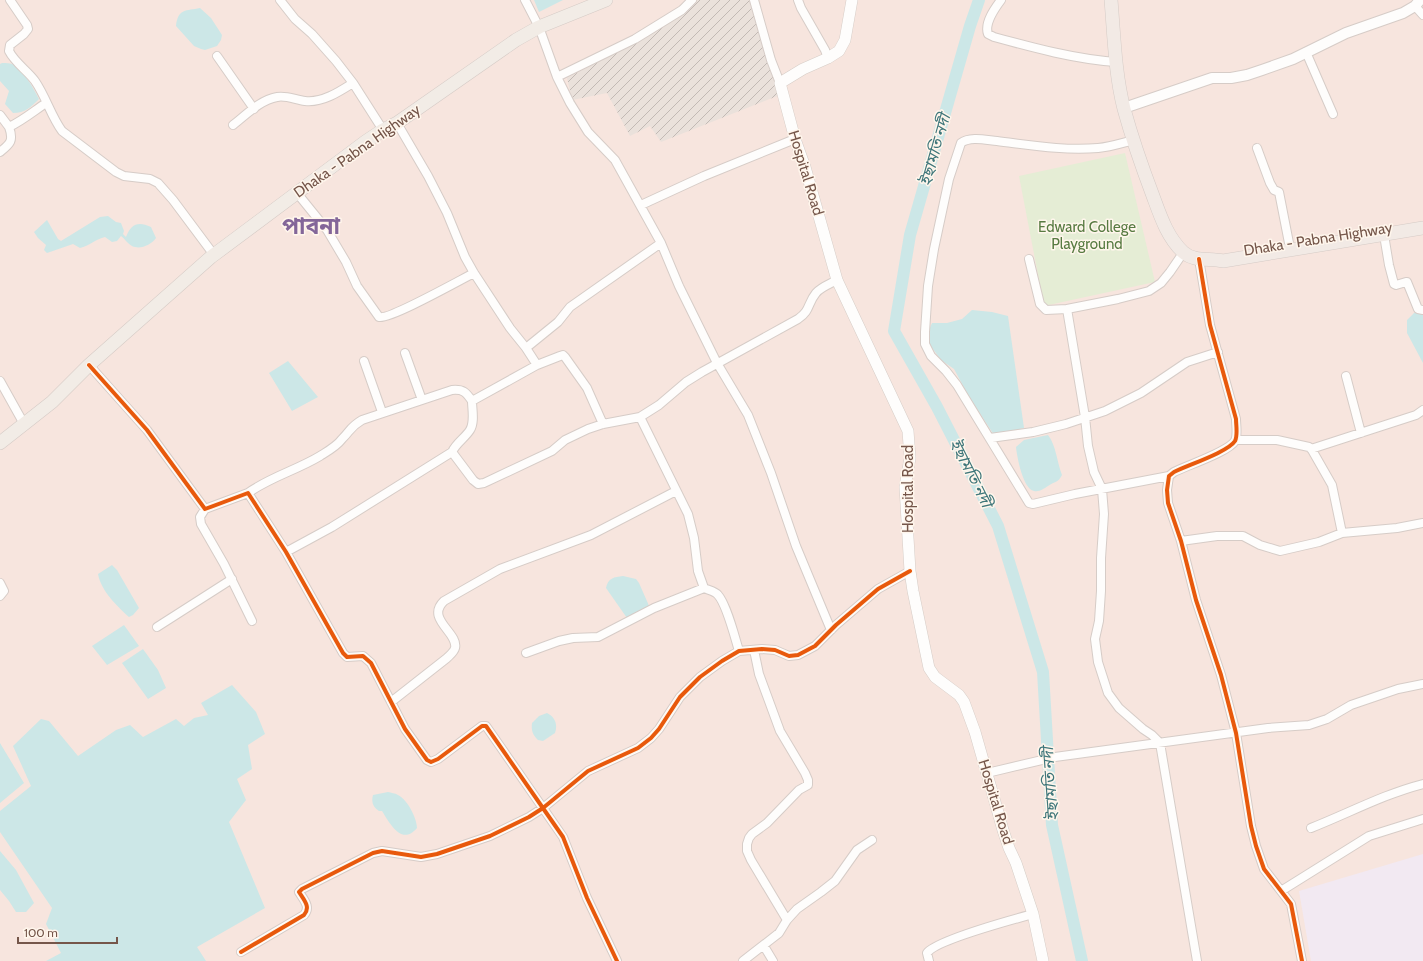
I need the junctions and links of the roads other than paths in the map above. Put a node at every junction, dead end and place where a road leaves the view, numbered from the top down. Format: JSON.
{"nodes":[{"id":1,"x":10,"y":0,"type":"edge"},
{"id":2,"x":280,"y":0,"type":"edge"},
{"id":3,"x":525,"y":0,"type":"edge"},
{"id":4,"x":606,"y":0,"type":"edge"},
{"id":5,"x":692,"y":0,"type":"edge"},
{"id":6,"x":754,"y":0,"type":"edge"},
{"id":7,"x":798,"y":0,"type":"edge"},
{"id":8,"x":852,"y":0,"type":"edge"},
{"id":9,"x":1001,"y":0,"type":"edge"},
{"id":10,"x":1111,"y":0,"type":"edge"},
{"id":11,"x":1417,"y":3,"type":"edge"},
{"id":12,"x":1423,"y":15,"type":"edge"},
{"id":13,"x":539,"y":27,"type":"junction"},
{"id":14,"x":1306,"y":52,"type":"junction"},
{"id":15,"x":217,"y":56,"type":"dead end"},
{"id":16,"x":828,"y":58,"type":"junction"},
{"id":17,"x":1116,"y":62,"type":"junction"},
{"id":18,"x":557,"y":77,"type":"junction"},
{"id":19,"x":354,"y":83,"type":"junction"},
{"id":20,"x":780,"y":83,"type":"junction"},
{"id":21,"x":46,"y":103,"type":"junction"},
{"id":22,"x":1124,"y":108,"type":"junction"},
{"id":23,"x":254,"y":109,"type":"junction"},
{"id":24,"x":1333,"y":114,"type":"dead end"},
{"id":25,"x":0,"y":115,"type":"edge"},
{"id":26,"x":397,"y":123,"type":"junction"},
{"id":27,"x":233,"y":125,"type":"dead end"},
{"id":28,"x":9,"y":128,"type":"junction"},
{"id":29,"x":383,"y":130,"type":"junction"},
{"id":30,"x":795,"y":139,"type":"junction"},
{"id":31,"x":1134,"y":140,"type":"junction"},
{"id":32,"x":1257,"y":148,"type":"dead end"},
{"id":33,"x":0,"y":152,"type":"edge"},
{"id":34,"x":297,"y":193,"type":"junction"},
{"id":35,"x":641,"y":206,"type":"junction"},
{"id":36,"x":1423,"y":221,"type":"edge"},
{"id":37,"x":1423,"y":228,"type":"edge"},
{"id":38,"x":1384,"y":235,"type":"junction"},
{"id":39,"x":661,"y":243,"type":"junction"},
{"id":40,"x":1289,"y":243,"type":"junction"},
{"id":41,"x":1183,"y":253,"type":"junction"},
{"id":42,"x":214,"y":255,"type":"junction"},
{"id":43,"x":1030,"y":259,"type":"dead end"},
{"id":44,"x":1199,"y":259,"type":"junction"},
{"id":45,"x":1214,"y":259,"type":"junction"},
{"id":46,"x":474,"y":273,"type":"junction"},
{"id":47,"x":837,"y":280,"type":"junction"},
{"id":48,"x":1066,"y":309,"type":"junction"},
{"id":49,"x":1423,"y":310,"type":"edge"},
{"id":50,"x":526,"y":348,"type":"junction"},
{"id":51,"x":1218,"y":352,"type":"junction"},
{"id":52,"x":405,"y":353,"type":"dead end"},
{"id":53,"x":364,"y":361,"type":"dead end"},
{"id":54,"x":717,"y":362,"type":"junction"},
{"id":55,"x":89,"y":365,"type":"junction"},
{"id":56,"x":537,"y":366,"type":"junction"},
{"id":57,"x":1346,"y":376,"type":"dead end"},
{"id":58,"x":0,"y":381,"type":"edge"},
{"id":59,"x":422,"y":400,"type":"junction"},
{"id":60,"x":472,"y":401,"type":"junction"},
{"id":61,"x":1423,"y":410,"type":"edge"},
{"id":62,"x":382,"y":412,"type":"junction"},
{"id":63,"x":640,"y":417,"type":"junction"},
{"id":64,"x":1085,"y":417,"type":"junction"},
{"id":65,"x":24,"y":424,"type":"junction"},
{"id":66,"x":603,"y":424,"type":"junction"},
{"id":67,"x":1361,"y":433,"type":"junction"},
{"id":68,"x":990,"y":438,"type":"junction"},
{"id":69,"x":1236,"y":440,"type":"junction"},
{"id":70,"x":0,"y":442,"type":"edge"},
{"id":71,"x":1311,"y":449,"type":"junction"},
{"id":72,"x":452,"y":452,"type":"junction"},
{"id":73,"x":1168,"y":476,"type":"junction"},
{"id":74,"x":1102,"y":489,"type":"junction"},
{"id":75,"x":676,"y":491,"type":"junction"},
{"id":76,"x":248,"y":493,"type":"junction"},
{"id":77,"x":205,"y":509,"type":"junction"},
{"id":78,"x":1423,"y":523,"type":"edge"},
{"id":79,"x":1342,"y":534,"type":"junction"},
{"id":80,"x":1181,"y":541,"type":"junction"},
{"id":81,"x":286,"y":552,"type":"junction"},
{"id":82,"x":910,"y":571,"type":"junction"},
{"id":83,"x":232,"y":579,"type":"junction"},
{"id":84,"x":0,"y":583,"type":"edge"},
{"id":85,"x":704,"y":588,"type":"junction"},
{"id":86,"x":0,"y":596,"type":"edge"},
{"id":87,"x":252,"y":621,"type":"dead end"},
{"id":88,"x":157,"y":627,"type":"dead end"},
{"id":89,"x":831,"y":630,"type":"junction"},
{"id":90,"x":754,"y":650,"type":"junction"},
{"id":91,"x":740,"y":651,"type":"junction"},
{"id":92,"x":526,"y":653,"type":"dead end"},
{"id":93,"x":1423,"y":684,"type":"edge"},
{"id":94,"x":391,"y":702,"type":"junction"},
{"id":95,"x":1236,"y":733,"type":"junction"},
{"id":96,"x":1160,"y":743,"type":"junction"},
{"id":97,"x":987,"y":773,"type":"junction"},
{"id":98,"x":1423,"y":784,"type":"edge"},
{"id":99,"x":543,"y":808,"type":"junction"},
{"id":100,"x":1423,"y":819,"type":"edge"},
{"id":101,"x":1311,"y":828,"type":"dead end"},
{"id":102,"x":872,"y":840,"type":"dead end"},
{"id":103,"x":1281,"y":891,"type":"junction"},
{"id":104,"x":1033,"y":914,"type":"junction"},
{"id":105,"x":787,"y":920,"type":"junction"},
{"id":106,"x":764,"y":946,"type":"junction"},
{"id":107,"x":241,"y":952,"type":"dead end"},
{"id":108,"x":617,"y":961,"type":"edge"},
{"id":109,"x":743,"y":961,"type":"edge"},
{"id":110,"x":773,"y":961,"type":"edge"},
{"id":111,"x":928,"y":961,"type":"edge"},
{"id":112,"x":1043,"y":961,"type":"edge"},
{"id":113,"x":1197,"y":961,"type":"edge"},
{"id":114,"x":1302,"y":961,"type":"edge"}],
"edges":[{"from":1,"to":21,"type":"street"},
{"from":2,"to":19,"type":"street"},
{"from":3,"to":13,"type":"street"},
{"from":4,"to":13,"type":"main road","name":"Dhaka - Pabna Highway"},
{"from":5,"to":18,"type":"street"},
{"from":6,"to":20,"type":"street"},
{"from":7,"to":16,"type":"street"},
{"from":8,"to":16,"type":"main road"},
{"from":9,"to":17,"type":"street"},
{"from":10,"to":17,"type":"highway"},
{"from":11,"to":12,"type":"street"},
{"from":11,"to":14,"type":"street"},
{"from":13,"to":18,"type":"street"},
{"from":13,"to":26,"type":"main road","name":"Dhaka - Pabna Highway"},
{"from":14,"to":22,"type":"street"},
{"from":14,"to":24,"type":"street"},
{"from":15,"to":23,"type":"street"},
{"from":16,"to":20,"type":"main road"},
{"from":17,"to":22,"type":"highway"},
{"from":18,"to":35,"type":"street"},
{"from":19,"to":23,"type":"street"},
{"from":19,"to":29,"type":"street"},
{"from":20,"to":30,"type":"main road","name":"Hospital Road"},
{"from":21,"to":28,"type":"street"},
{"from":21,"to":42,"type":"street"},
{"from":22,"to":31,"type":"highway"},
{"from":23,"to":27,"type":"street"},
{"from":25,"to":28,"type":"street"},
{"from":26,"to":29,"type":"main road","name":"Dhaka - Pabna Highway"},
{"from":26,"to":46,"type":"street"},
{"from":28,"to":33,"type":"street"},
{"from":29,"to":34,"type":"main road","name":"Dhaka - Pabna Highway"},
{"from":30,"to":35,"type":"street"},
{"from":30,"to":47,"type":"main road","name":"Hospital Road"},
{"from":31,"to":41,"type":"highway"},
{"from":31,"to":68,"type":"street"},
{"from":32,"to":40,"type":"street"},
{"from":34,"to":42,"type":"main road","name":"Dhaka - Pabna Highway"},
{"from":34,"to":46,"type":"street"},
{"from":35,"to":39,"type":"street"},
{"from":36,"to":40,"type":"highway","name":"Dhaka - Pabna Highway"},
{"from":37,"to":38,"type":"highway","name":"Dhaka - Pabna Highway"},
{"from":38,"to":45,"type":"highway","name":"Dhaka - Pabna Highway"},
{"from":38,"to":49,"type":"street"},
{"from":39,"to":50,"type":"street"},
{"from":39,"to":54,"type":"street"},
{"from":40,"to":45,"type":"highway","name":"Dhaka - Pabna Highway"},
{"from":41,"to":44,"type":"highway","name":"Dhaka - Pabna Highway"},
{"from":41,"to":48,"type":"street"},
{"from":42,"to":55,"type":"main road","name":"Dhaka - Pabna Highway"},
{"from":43,"to":48,"type":"street"},
{"from":44,"to":45,"type":"highway","name":"Dhaka - Pabna Highway"},
{"from":44,"to":51,"type":"street"},
{"from":46,"to":50,"type":"street"},
{"from":47,"to":54,"type":"street"},
{"from":47,"to":82,"type":"main road","name":"Hospital Road"},
{"from":48,"to":64,"type":"street"},
{"from":50,"to":56,"type":"street"},
{"from":51,"to":64,"type":"street"},
{"from":51,"to":69,"type":"street"},
{"from":52,"to":59,"type":"street"},
{"from":53,"to":62,"type":"street"},
{"from":54,"to":63,"type":"street"},
{"from":54,"to":89,"type":"street"},
{"from":55,"to":65,"type":"main road","name":"Dhaka - Pabna Highway"},
{"from":55,"to":77,"type":"street"},
{"from":56,"to":60,"type":"street"},
{"from":56,"to":66,"type":"street"},
{"from":57,"to":67,"type":"street"},
{"from":58,"to":65,"type":"street"},
{"from":59,"to":60,"type":"street"},
{"from":59,"to":62,"type":"street"},
{"from":60,"to":72,"type":"street"},
{"from":61,"to":67,"type":"street"},
{"from":62,"to":76,"type":"street"},
{"from":63,"to":66,"type":"street"},
{"from":63,"to":75,"type":"street"},
{"from":64,"to":68,"type":"street"},
{"from":64,"to":74,"type":"street"},
{"from":65,"to":70,"type":"main road","name":"Dhaka - Pabna Highway"},
{"from":66,"to":72,"type":"street"},
{"from":67,"to":71,"type":"street"},
{"from":68,"to":74,"type":"street"},
{"from":69,"to":71,"type":"street"},
{"from":69,"to":73,"type":"street"},
{"from":71,"to":79,"type":"street"},
{"from":72,"to":81,"type":"street"},
{"from":73,"to":74,"type":"street"},
{"from":73,"to":80,"type":"street"},
{"from":74,"to":96,"type":"street"},
{"from":75,"to":85,"type":"street"},
{"from":75,"to":94,"type":"street"},
{"from":76,"to":77,"type":"street"},
{"from":76,"to":81,"type":"street"},
{"from":77,"to":83,"type":"street"},
{"from":78,"to":79,"type":"street"},
{"from":79,"to":80,"type":"street"},
{"from":80,"to":95,"type":"street"},
{"from":81,"to":94,"type":"street"},
{"from":82,"to":89,"type":"street"},
{"from":82,"to":97,"type":"main road","name":"Hospital Road"},
{"from":83,"to":87,"type":"street"},
{"from":83,"to":88,"type":"street"},
{"from":84,"to":86,"type":"street"},
{"from":85,"to":91,"type":"street"},
{"from":85,"to":92,"type":"street"},
{"from":89,"to":90,"type":"street"},
{"from":90,"to":91,"type":"street"},
{"from":90,"to":105,"type":"street"},
{"from":91,"to":99,"type":"street"},
{"from":93,"to":95,"type":"street"},
{"from":94,"to":99,"type":"street"},
{"from":95,"to":96,"type":"street"},
{"from":95,"to":103,"type":"street"},
{"from":96,"to":97,"type":"street"},
{"from":96,"to":113,"type":"street"},
{"from":97,"to":104,"type":"main road","name":"Hospital Road"},
{"from":98,"to":101,"type":"street"},
{"from":99,"to":107,"type":"street"},
{"from":99,"to":108,"type":"street"},
{"from":100,"to":103,"type":"street"},
{"from":102,"to":105,"type":"street"},
{"from":103,"to":114,"type":"street"},
{"from":104,"to":111,"type":"street"},
{"from":104,"to":112,"type":"main road","name":"Hospital Road"},
{"from":105,"to":106,"type":"street"},
{"from":106,"to":109,"type":"street"},
{"from":106,"to":110,"type":"street"}]}
